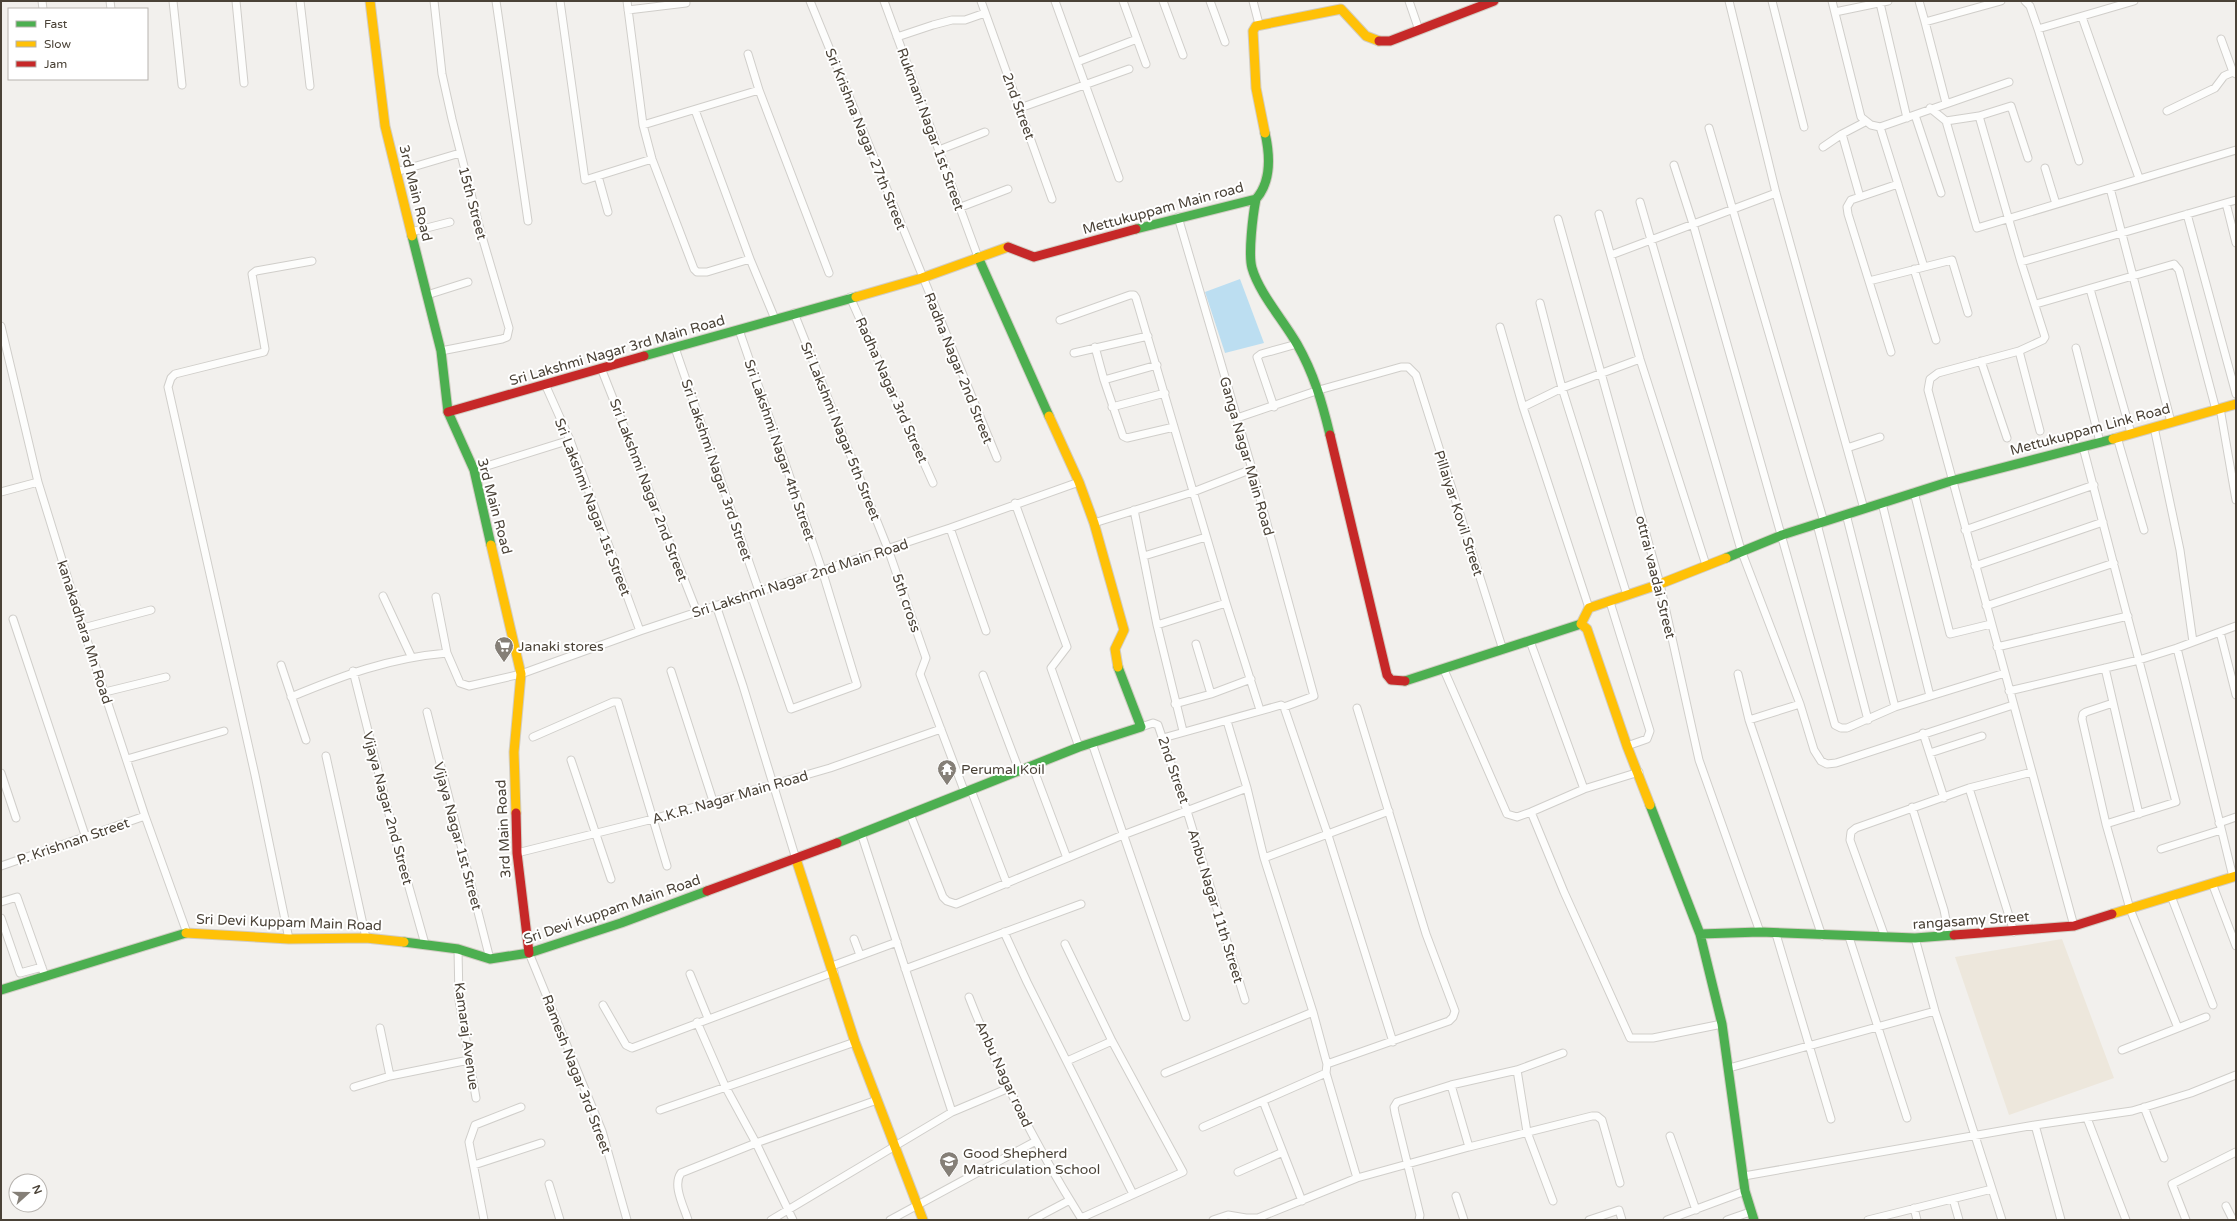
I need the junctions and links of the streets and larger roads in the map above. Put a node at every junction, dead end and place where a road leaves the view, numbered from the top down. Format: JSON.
{"nodes":[{"id":1,"x":173,"y":1,"type":"edge"},
{"id":2,"x":236,"y":1,"type":"edge"},
{"id":3,"x":300,"y":1,"type":"edge"},
{"id":4,"x":370,"y":1,"type":"edge"},
{"id":5,"x":434,"y":1,"type":"edge"},
{"id":6,"x":496,"y":1,"type":"edge"},
{"id":7,"x":560,"y":1,"type":"edge"},
{"id":8,"x":627,"y":1,"type":"edge"},
{"id":9,"x":810,"y":1,"type":"edge"},
{"id":10,"x":884,"y":1,"type":"edge"},
{"id":11,"x":981,"y":1,"type":"edge"},
{"id":12,"x":1055,"y":1,"type":"edge"},
{"id":13,"x":1123,"y":1,"type":"edge"},
{"id":14,"x":1163,"y":1,"type":"edge"},
{"id":15,"x":1210,"y":1,"type":"edge"},
{"id":16,"x":1253,"y":1,"type":"edge"},
{"id":17,"x":1409,"y":1,"type":"edge"},
{"id":18,"x":1494,"y":1,"type":"edge"},
{"id":19,"x":1729,"y":1,"type":"edge"},
{"id":20,"x":1772,"y":1,"type":"edge"},
{"id":21,"x":1832,"y":1,"type":"edge"},
{"id":22,"x":1888,"y":1,"type":"edge"},
{"id":23,"x":1918,"y":1,"type":"edge"},
{"id":24,"x":2001,"y":1,"type":"edge"},
{"id":25,"x":2025,"y":1,"type":"edge"},
{"id":26,"x":2134,"y":1,"type":"edge"},
{"id":27,"x":686,"y":2,"type":"dead end"},
{"id":28,"x":1880,"y":3,"type":"junction"},
{"id":29,"x":628,"y":10,"type":"junction"},
{"id":30,"x":1834,"y":12,"type":"junction"},
{"id":31,"x":986,"y":13,"type":"junction"},
{"id":32,"x":2082,"y":18,"type":"junction"},
{"id":33,"x":1925,"y":22,"type":"junction"},
{"id":34,"x":1258,"y":24,"type":"junction"},
{"id":35,"x":2038,"y":29,"type":"junction"},
{"id":36,"x":1419,"y":30,"type":"junction"},
{"id":37,"x":897,"y":37,"type":"junction"},
{"id":38,"x":1137,"y":39,"type":"junction"},
{"id":39,"x":2221,"y":39,"type":"dead end"},
{"id":40,"x":1225,"y":42,"type":"dead end"},
{"id":41,"x":748,"y":54,"type":"dead end"},
{"id":42,"x":1183,"y":55,"type":"dead end"},
{"id":43,"x":1077,"y":62,"type":"junction"},
{"id":44,"x":1146,"y":64,"type":"dead end"},
{"id":45,"x":1129,"y":69,"type":"dead end"},
{"id":46,"x":2235,"y":73,"type":"edge"},
{"id":47,"x":2009,"y":82,"type":"dead end"},
{"id":48,"x":244,"y":83,"type":"dead end"},
{"id":49,"x":1085,"y":84,"type":"junction"},
{"id":50,"x":182,"y":85,"type":"dead end"},
{"id":51,"x":310,"y":86,"type":"dead end"},
{"id":52,"x":759,"y":90,"type":"junction"},
{"id":53,"x":1946,"y":103,"type":"junction"},
{"id":54,"x":1020,"y":108,"type":"junction"},
{"id":55,"x":1930,"y":108,"type":"junction"},
{"id":56,"x":695,"y":110,"type":"junction"},
{"id":57,"x":2167,"y":111,"type":"dead end"},
{"id":58,"x":1915,"y":114,"type":"junction"},
{"id":59,"x":1979,"y":116,"type":"junction"},
{"id":60,"x":1907,"y":118,"type":"junction"},
{"id":61,"x":1946,"y":121,"type":"junction"},
{"id":62,"x":1865,"y":122,"type":"junction"},
{"id":63,"x":643,"y":125,"type":"junction"},
{"id":64,"x":1804,"y":127,"type":"dead end"},
{"id":65,"x":1880,"y":127,"type":"junction"},
{"id":66,"x":1709,"y":128,"type":"dead end"},
{"id":67,"x":985,"y":132,"type":"dead end"},
{"id":68,"x":1842,"y":134,"type":"junction"},
{"id":69,"x":1823,"y":147,"type":"dead end"},
{"id":70,"x":939,"y":150,"type":"junction"},
{"id":71,"x":2236,"y":150,"type":"edge"},
{"id":72,"x":460,"y":153,"type":"junction"},
{"id":73,"x":2028,"y":158,"type":"dead end"},
{"id":74,"x":652,"y":159,"type":"junction"},
{"id":75,"x":2079,"y":161,"type":"dead end"},
{"id":76,"x":1674,"y":165,"type":"dead end"},
{"id":77,"x":2045,"y":168,"type":"dead end"},
{"id":78,"x":396,"y":172,"type":"junction"},
{"id":79,"x":598,"y":176,"type":"junction"},
{"id":80,"x":1119,"y":178,"type":"dead end"},
{"id":81,"x":2139,"y":178,"type":"junction"},
{"id":82,"x":1898,"y":184,"type":"junction"},
{"id":83,"x":2110,"y":188,"type":"junction"},
{"id":84,"x":1008,"y":189,"type":"dead end"},
{"id":85,"x":1776,"y":193,"type":"junction"},
{"id":86,"x":1941,"y":193,"type":"dead end"},
{"id":87,"x":1860,"y":197,"type":"junction"},
{"id":88,"x":1052,"y":199,"type":"dead end"},
{"id":89,"x":1256,"y":199,"type":"junction"},
{"id":90,"x":2236,"y":200,"type":"edge"},
{"id":91,"x":1640,"y":202,"type":"dead end"},
{"id":92,"x":2226,"y":203,"type":"junction"},
{"id":93,"x":2056,"y":204,"type":"junction"},
{"id":94,"x":961,"y":207,"type":"junction"},
{"id":95,"x":1732,"y":208,"type":"junction"},
{"id":96,"x":608,"y":212,"type":"dead end"},
{"id":97,"x":1599,"y":214,"type":"dead end"},
{"id":98,"x":2186,"y":214,"type":"junction"},
{"id":99,"x":1178,"y":217,"type":"junction"},
{"id":100,"x":2010,"y":218,"type":"junction"},
{"id":101,"x":1558,"y":219,"type":"dead end"},
{"id":102,"x":528,"y":221,"type":"dead end"},
{"id":103,"x":450,"y":222,"type":"dead end"},
{"id":104,"x":1693,"y":224,"type":"junction"},
{"id":105,"x":412,"y":232,"type":"junction"},
{"id":106,"x":2121,"y":233,"type":"junction"},
{"id":107,"x":1650,"y":240,"type":"junction"},
{"id":108,"x":2236,"y":243,"type":"edge"},
{"id":109,"x":1611,"y":255,"type":"junction"},
{"id":110,"x":978,"y":257,"type":"junction"},
{"id":111,"x":750,"y":259,"type":"junction"},
{"id":112,"x":312,"y":261,"type":"dead end"},
{"id":113,"x":2021,"y":262,"type":"junction"},
{"id":114,"x":1924,"y":267,"type":"junction"},
{"id":115,"x":1914,"y":269,"type":"junction"},
{"id":116,"x":829,"y":273,"type":"dead end"},
{"id":117,"x":2132,"y":277,"type":"junction"},
{"id":118,"x":922,"y":278,"type":"junction"},
{"id":119,"x":1869,"y":281,"type":"junction"},
{"id":120,"x":468,"y":282,"type":"dead end"},
{"id":121,"x":2090,"y":289,"type":"junction"},
{"id":122,"x":427,"y":295,"type":"junction"},
{"id":123,"x":850,"y":297,"type":"junction"},
{"id":124,"x":1540,"y":302,"type":"dead end"},
{"id":125,"x":2036,"y":304,"type":"junction"},
{"id":126,"x":794,"y":313,"type":"junction"},
{"id":127,"x":1968,"y":313,"type":"dead end"},
{"id":128,"x":775,"y":319,"type":"junction"},
{"id":129,"x":1060,"y":320,"type":"dead end"},
{"id":130,"x":1,"y":326,"type":"edge"},
{"id":131,"x":1500,"y":327,"type":"dead end"},
{"id":132,"x":739,"y":330,"type":"junction"},
{"id":133,"x":1148,"y":336,"type":"junction"},
{"id":134,"x":1936,"y":340,"type":"dead end"},
{"id":135,"x":1297,"y":344,"type":"junction"},
{"id":136,"x":1095,"y":347,"type":"junction"},
{"id":137,"x":675,"y":348,"type":"junction"},
{"id":138,"x":2076,"y":348,"type":"dead end"},
{"id":139,"x":441,"y":351,"type":"junction"},
{"id":140,"x":2019,"y":351,"type":"junction"},
{"id":141,"x":1891,"y":352,"type":"dead end"},
{"id":142,"x":1074,"y":353,"type":"dead end"},
{"id":143,"x":1640,"y":359,"type":"junction"},
{"id":144,"x":1981,"y":361,"type":"junction"},
{"id":145,"x":1157,"y":366,"type":"junction"},
{"id":146,"x":601,"y":368,"type":"junction"},
{"id":147,"x":1601,"y":373,"type":"junction"},
{"id":148,"x":1104,"y":380,"type":"junction"},
{"id":149,"x":545,"y":384,"type":"junction"},
{"id":150,"x":1562,"y":388,"type":"junction"},
{"id":151,"x":1319,"y":390,"type":"junction"},
{"id":152,"x":1165,"y":393,"type":"junction"},
{"id":153,"x":2236,"y":394,"type":"edge"},
{"id":154,"x":2236,"y":404,"type":"edge"},
{"id":155,"x":1112,"y":407,"type":"junction"},
{"id":156,"x":1274,"y":407,"type":"junction"},
{"id":157,"x":1523,"y":407,"type":"junction"},
{"id":158,"x":2218,"y":409,"type":"junction"},
{"id":159,"x":448,"y":412,"type":"junction"},
{"id":160,"x":1237,"y":418,"type":"junction"},
{"id":161,"x":2171,"y":422,"type":"junction"},
{"id":162,"x":1174,"y":427,"type":"junction"},
{"id":163,"x":2154,"y":427,"type":"junction"},
{"id":164,"x":2040,"y":431,"type":"dead end"},
{"id":165,"x":2131,"y":433,"type":"junction"},
{"id":166,"x":1880,"y":437,"type":"dead end"},
{"id":167,"x":2117,"y":437,"type":"junction"},
{"id":168,"x":2007,"y":438,"type":"dead end"},
{"id":169,"x":570,"y":440,"type":"junction"},
{"id":170,"x":2100,"y":442,"type":"junction"},
{"id":171,"x":2083,"y":447,"type":"junction"},
{"id":172,"x":1847,"y":448,"type":"junction"},
{"id":173,"x":997,"y":458,"type":"dead end"},
{"id":174,"x":1252,"y":469,"type":"junction"},
{"id":175,"x":474,"y":470,"type":"junction"},
{"id":176,"x":1952,"y":480,"type":"junction"},
{"id":177,"x":38,"y":482,"type":"junction"},
{"id":178,"x":1079,"y":482,"type":"junction"},
{"id":179,"x":933,"y":483,"type":"dead end"},
{"id":180,"x":2094,"y":485,"type":"junction"},
{"id":181,"x":1,"y":492,"type":"edge"},
{"id":182,"x":1193,"y":492,"type":"junction"},
{"id":183,"x":1914,"y":492,"type":"junction"},
{"id":184,"x":2236,"y":500,"type":"edge"},
{"id":185,"x":1016,"y":503,"type":"junction"},
{"id":186,"x":1882,"y":503,"type":"junction"},
{"id":187,"x":1864,"y":509,"type":"junction"},
{"id":188,"x":1134,"y":510,"type":"junction"},
{"id":189,"x":1846,"y":514,"type":"junction"},
{"id":190,"x":2103,"y":522,"type":"junction"},
{"id":191,"x":1094,"y":523,"type":"junction"},
{"id":192,"x":1820,"y":523,"type":"junction"},
{"id":193,"x":950,"y":528,"type":"junction"},
{"id":194,"x":1965,"y":530,"type":"junction"},
{"id":195,"x":2144,"y":530,"type":"dead end"},
{"id":196,"x":1782,"y":535,"type":"junction"},
{"id":197,"x":1206,"y":537,"type":"junction"},
{"id":198,"x":888,"y":549,"type":"junction"},
{"id":199,"x":1741,"y":550,"type":"junction"},
{"id":200,"x":1144,"y":556,"type":"junction"},
{"id":201,"x":2114,"y":563,"type":"junction"},
{"id":202,"x":1706,"y":565,"type":"junction"},
{"id":203,"x":1975,"y":566,"type":"junction"},
{"id":204,"x":822,"y":570,"type":"junction"},
{"id":205,"x":1660,"y":584,"type":"junction"},
{"id":206,"x":759,"y":591,"type":"junction"},
{"id":207,"x":751,"y":594,"type":"junction"},
{"id":208,"x":1627,"y":595,"type":"junction"},
{"id":209,"x":383,"y":596,"type":"dead end"},
{"id":210,"x":436,"y":597,"type":"dead end"},
{"id":211,"x":1610,"y":602,"type":"junction"},
{"id":212,"x":1226,"y":603,"type":"junction"},
{"id":213,"x":716,"y":605,"type":"junction"},
{"id":214,"x":1986,"y":606,"type":"junction"},
{"id":215,"x":1588,"y":608,"type":"junction"},
{"id":216,"x":151,"y":610,"type":"dead end"},
{"id":217,"x":696,"y":612,"type":"junction"},
{"id":218,"x":2128,"y":616,"type":"junction"},
{"id":219,"x":13,"y":619,"type":"dead end"},
{"id":220,"x":1581,"y":624,"type":"junction"},
{"id":221,"x":1991,"y":624,"type":"junction"},
{"id":222,"x":1157,"y":625,"type":"junction"},
{"id":223,"x":2236,"y":626,"type":"edge"},
{"id":224,"x":83,"y":628,"type":"junction"},
{"id":225,"x":640,"y":631,"type":"junction"},
{"id":226,"x":986,"y":631,"type":"dead end"},
{"id":227,"x":2220,"y":632,"type":"junction"},
{"id":228,"x":1530,"y":641,"type":"junction"},
{"id":229,"x":2193,"y":642,"type":"junction"},
{"id":230,"x":1196,"y":644,"type":"dead end"},
{"id":231,"x":1997,"y":647,"type":"junction"},
{"id":232,"x":2177,"y":648,"type":"junction"},
{"id":233,"x":1503,"y":650,"type":"junction"},
{"id":234,"x":447,"y":653,"type":"junction"},
{"id":235,"x":411,"y":656,"type":"junction"},
{"id":236,"x":2139,"y":660,"type":"junction"},
{"id":237,"x":281,"y":665,"type":"dead end"},
{"id":238,"x":2105,"y":668,"type":"junction"},
{"id":239,"x":1444,"y":670,"type":"junction"},
{"id":240,"x":353,"y":671,"type":"junction"},
{"id":241,"x":671,"y":672,"type":"dead end"},
{"id":242,"x":2005,"y":673,"type":"junction"},
{"id":243,"x":521,"y":674,"type":"junction"},
{"id":244,"x":1738,"y":674,"type":"dead end"},
{"id":245,"x":983,"y":676,"type":"dead end"},
{"id":246,"x":166,"y":677,"type":"dead end"},
{"id":247,"x":1251,"y":679,"type":"junction"},
{"id":248,"x":2009,"y":691,"type":"junction"},
{"id":249,"x":105,"y":692,"type":"junction"},
{"id":250,"x":1211,"y":694,"type":"junction"},
{"id":251,"x":2236,"y":695,"type":"edge"},
{"id":252,"x":291,"y":696,"type":"junction"},
{"id":253,"x":1930,"y":696,"type":"junction"},
{"id":254,"x":2113,"y":703,"type":"junction"},
{"id":255,"x":1175,"y":704,"type":"junction"},
{"id":256,"x":1800,"y":704,"type":"junction"},
{"id":257,"x":2013,"y":705,"type":"junction"},
{"id":258,"x":1284,"y":707,"type":"junction"},
{"id":259,"x":1896,"y":707,"type":"junction"},
{"id":260,"x":1357,"y":708,"type":"dead end"},
{"id":261,"x":1260,"y":710,"type":"junction"},
{"id":262,"x":427,"y":712,"type":"dead end"},
{"id":263,"x":1749,"y":720,"type":"junction"},
{"id":264,"x":1868,"y":720,"type":"junction"},
{"id":265,"x":1227,"y":721,"type":"junction"},
{"id":266,"x":1141,"y":727,"type":"junction"},
{"id":267,"x":940,"y":729,"type":"junction"},
{"id":268,"x":224,"y":731,"type":"dead end"},
{"id":269,"x":1183,"y":731,"type":"junction"},
{"id":270,"x":1923,"y":733,"type":"junction"},
{"id":271,"x":1982,"y":736,"type":"dead end"},
{"id":272,"x":533,"y":737,"type":"dead end"},
{"id":273,"x":1163,"y":738,"type":"junction"},
{"id":274,"x":306,"y":740,"type":"dead end"},
{"id":275,"x":1092,"y":743,"type":"junction"},
{"id":276,"x":1627,"y":746,"type":"junction"},
{"id":277,"x":1080,"y":747,"type":"junction"},
{"id":278,"x":1930,"y":753,"type":"junction"},
{"id":279,"x":326,"y":756,"type":"dead end"},
{"id":280,"x":127,"y":759,"type":"junction"},
{"id":281,"x":571,"y":760,"type":"dead end"},
{"id":282,"x":1032,"y":765,"type":"junction"},
{"id":283,"x":1019,"y":770,"type":"junction"},
{"id":284,"x":1639,"y":772,"type":"junction"},
{"id":285,"x":2032,"y":772,"type":"junction"},
{"id":286,"x":1,"y":773,"type":"edge"},
{"id":287,"x":773,"y":784,"type":"junction"},
{"id":288,"x":1247,"y":788,"type":"junction"},
{"id":289,"x":1969,"y":788,"type":"junction"},
{"id":290,"x":1584,"y":789,"type":"junction"},
{"id":291,"x":968,"y":792,"type":"junction"},
{"id":292,"x":1944,"y":798,"type":"junction"},
{"id":293,"x":713,"y":801,"type":"junction"},
{"id":294,"x":1912,"y":807,"type":"junction"},
{"id":295,"x":1187,"y":811,"type":"junction"},
{"id":296,"x":1389,"y":812,"type":"junction"},
{"id":297,"x":1531,"y":812,"type":"junction"},
{"id":298,"x":910,"y":814,"type":"junction"},
{"id":299,"x":2139,"y":814,"type":"junction"},
{"id":300,"x":145,"y":816,"type":"junction"},
{"id":301,"x":2236,"y":817,"type":"edge"},
{"id":302,"x":16,"y":818,"type":"dead end"},
{"id":303,"x":653,"y":819,"type":"junction"},
{"id":304,"x":2106,"y":824,"type":"junction"},
{"id":305,"x":2220,"y":826,"type":"junction"},
{"id":306,"x":595,"y":834,"type":"junction"},
{"id":307,"x":861,"y":834,"type":"junction"},
{"id":308,"x":1123,"y":835,"type":"junction"},
{"id":309,"x":1328,"y":835,"type":"junction"},
{"id":310,"x":86,"y":838,"type":"junction"},
{"id":311,"x":2161,"y":849,"type":"dead end"},
{"id":312,"x":517,"y":853,"type":"junction"},
{"id":313,"x":1067,"y":858,"type":"junction"},
{"id":314,"x":1264,"y":858,"type":"junction"},
{"id":315,"x":796,"y":859,"type":"junction"},
{"id":316,"x":1,"y":866,"type":"edge"},
{"id":317,"x":667,"y":866,"type":"dead end"},
{"id":318,"x":2235,"y":876,"type":"edge"},
{"id":319,"x":611,"y":879,"type":"dead end"},
{"id":320,"x":2212,"y":883,"type":"junction"},
{"id":321,"x":1006,"y":884,"type":"junction"},
{"id":322,"x":2171,"y":896,"type":"junction"},
{"id":323,"x":1,"y":902,"type":"edge"},
{"id":324,"x":1081,"y":904,"type":"dead end"},
{"id":325,"x":2130,"y":909,"type":"junction"},
{"id":326,"x":1,"y":918,"type":"edge"},
{"id":327,"x":2074,"y":926,"type":"junction"},
{"id":328,"x":187,"y":932,"type":"junction"},
{"id":329,"x":1004,"y":932,"type":"junction"},
{"id":330,"x":1760,"y":932,"type":"junction"},
{"id":331,"x":2014,"y":932,"type":"junction"},
{"id":332,"x":1700,"y":934,"type":"junction"},
{"id":333,"x":1776,"y":934,"type":"junction"},
{"id":334,"x":1949,"y":935,"type":"junction"},
{"id":335,"x":1822,"y":936,"type":"junction"},
{"id":336,"x":1849,"y":937,"type":"junction"},
{"id":337,"x":1885,"y":937,"type":"junction"},
{"id":338,"x":366,"y":938,"type":"junction"},
{"id":339,"x":1915,"y":938,"type":"junction"},
{"id":340,"x":289,"y":939,"type":"junction"},
{"id":341,"x":854,"y":939,"type":"dead end"},
{"id":342,"x":897,"y":942,"type":"junction"},
{"id":343,"x":425,"y":944,"type":"junction"},
{"id":344,"x":1065,"y":944,"type":"dead end"},
{"id":345,"x":2236,"y":946,"type":"edge"},
{"id":346,"x":458,"y":949,"type":"junction"},
{"id":347,"x":530,"y":953,"type":"junction"},
{"id":348,"x":860,"y":955,"type":"junction"},
{"id":349,"x":490,"y":959,"type":"junction"},
{"id":350,"x":42,"y":967,"type":"junction"},
{"id":351,"x":833,"y":969,"type":"junction"},
{"id":352,"x":905,"y":969,"type":"junction"},
{"id":353,"x":30,"y":970,"type":"junction"},
{"id":354,"x":690,"y":974,"type":"dead end"},
{"id":355,"x":45,"y":976,"type":"junction"},
{"id":356,"x":34,"y":980,"type":"junction"},
{"id":357,"x":1,"y":990,"type":"edge"},
{"id":358,"x":969,"y":998,"type":"dead end"},
{"id":359,"x":1245,"y":1000,"type":"dead end"},
{"id":360,"x":2214,"y":1004,"type":"dead end"},
{"id":361,"x":603,"y":1005,"type":"dead end"},
{"id":362,"x":1935,"y":1011,"type":"junction"},
{"id":363,"x":1313,"y":1012,"type":"junction"},
{"id":364,"x":2206,"y":1016,"type":"dead end"},
{"id":365,"x":1186,"y":1017,"type":"dead end"},
{"id":366,"x":708,"y":1018,"type":"junction"},
{"id":367,"x":697,"y":1022,"type":"junction"},
{"id":368,"x":1722,"y":1024,"type":"junction"},
{"id":369,"x":1878,"y":1027,"type":"junction"},
{"id":370,"x":380,"y":1028,"type":"dead end"},
{"id":371,"x":2178,"y":1028,"type":"junction"},
{"id":372,"x":1112,"y":1041,"type":"junction"},
{"id":373,"x":855,"y":1042,"type":"junction"},
{"id":374,"x":1393,"y":1042,"type":"junction"},
{"id":375,"x":1809,"y":1045,"type":"junction"},
{"id":376,"x":2122,"y":1050,"type":"dead end"},
{"id":377,"x":1564,"y":1052,"type":"dead end"},
{"id":378,"x":468,"y":1060,"type":"junction"},
{"id":379,"x":1067,"y":1061,"type":"junction"},
{"id":380,"x":1327,"y":1064,"type":"junction"},
{"id":381,"x":1729,"y":1068,"type":"junction"},
{"id":382,"x":1517,"y":1070,"type":"junction"},
{"id":383,"x":1165,"y":1073,"type":"dead end"},
{"id":384,"x":1326,"y":1073,"type":"junction"},
{"id":385,"x":2236,"y":1075,"type":"edge"},
{"id":386,"x":390,"y":1076,"type":"junction"},
{"id":387,"x":1451,"y":1085,"type":"junction"},
{"id":388,"x":725,"y":1086,"type":"junction"},
{"id":389,"x":354,"y":1087,"type":"dead end"},
{"id":390,"x":1009,"y":1088,"type":"junction"},
{"id":391,"x":476,"y":1098,"type":"dead end"},
{"id":392,"x":877,"y":1100,"type":"junction"},
{"id":393,"x":1263,"y":1101,"type":"junction"},
{"id":394,"x":521,"y":1107,"type":"dead end"},
{"id":395,"x":2144,"y":1107,"type":"junction"},
{"id":396,"x":660,"y":1110,"type":"dead end"},
{"id":397,"x":952,"y":1112,"type":"junction"},
{"id":398,"x":1907,"y":1118,"type":"dead end"},
{"id":399,"x":2087,"y":1118,"type":"junction"},
{"id":400,"x":1831,"y":1119,"type":"dead end"},
{"id":401,"x":2035,"y":1125,"type":"junction"},
{"id":402,"x":1203,"y":1127,"type":"dead end"},
{"id":403,"x":1527,"y":1132,"type":"junction"},
{"id":404,"x":1670,"y":1136,"type":"dead end"},
{"id":405,"x":1975,"y":1136,"type":"junction"},
{"id":406,"x":1036,"y":1141,"type":"junction"},
{"id":407,"x":541,"y":1143,"type":"dead end"},
{"id":408,"x":756,"y":1143,"type":"junction"},
{"id":409,"x":893,"y":1146,"type":"junction"},
{"id":410,"x":1469,"y":1146,"type":"junction"},
{"id":411,"x":1283,"y":1152,"type":"junction"},
{"id":412,"x":2236,"y":1152,"type":"edge"},
{"id":413,"x":2164,"y":1158,"type":"dead end"},
{"id":414,"x":474,"y":1165,"type":"junction"},
{"id":415,"x":1407,"y":1165,"type":"junction"},
{"id":416,"x":1238,"y":1172,"type":"dead end"},
{"id":417,"x":1744,"y":1176,"type":"junction"},
{"id":418,"x":1357,"y":1178,"type":"junction"},
{"id":419,"x":1620,"y":1183,"type":"dead end"},
{"id":420,"x":549,"y":1184,"type":"dead end"},
{"id":421,"x":1992,"y":1189,"type":"junction"},
{"id":422,"x":1745,"y":1192,"type":"junction"},
{"id":423,"x":1134,"y":1194,"type":"junction"},
{"id":424,"x":1456,"y":1196,"type":"dead end"},
{"id":425,"x":1953,"y":1199,"type":"junction"},
{"id":426,"x":1070,"y":1200,"type":"junction"},
{"id":427,"x":1302,"y":1201,"type":"junction"},
{"id":428,"x":1553,"y":1201,"type":"dead end"},
{"id":429,"x":916,"y":1206,"type":"junction"},
{"id":430,"x":2226,"y":1206,"type":"dead end"},
{"id":431,"x":1914,"y":1208,"type":"junction"},
{"id":432,"x":787,"y":1210,"type":"junction"},
{"id":433,"x":1696,"y":1210,"type":"junction"},
{"id":434,"x":1752,"y":1216,"type":"edge"},
{"id":435,"x":1420,"y":1218,"type":"edge"},
{"id":436,"x":484,"y":1220,"type":"edge"},
{"id":437,"x":560,"y":1220,"type":"edge"},
{"id":438,"x":627,"y":1220,"type":"edge"},
{"id":439,"x":688,"y":1220,"type":"edge"},
{"id":440,"x":771,"y":1220,"type":"edge"},
{"id":441,"x":793,"y":1220,"type":"edge"},
{"id":442,"x":890,"y":1220,"type":"edge"},
{"id":443,"x":923,"y":1220,"type":"edge"},
{"id":444,"x":1032,"y":1220,"type":"edge"},
{"id":445,"x":1213,"y":1220,"type":"edge"},
{"id":446,"x":1464,"y":1220,"type":"edge"},
{"id":447,"x":1589,"y":1220,"type":"edge"},
{"id":448,"x":1622,"y":1220,"type":"edge"},
{"id":449,"x":1667,"y":1220,"type":"edge"},
{"id":450,"x":1727,"y":1220,"type":"edge"},
{"id":451,"x":1868,"y":1220,"type":"edge"},
{"id":452,"x":1917,"y":1220,"type":"edge"},
{"id":453,"x":1959,"y":1220,"type":"edge"},
{"id":454,"x":2002,"y":1220,"type":"edge"},
{"id":455,"x":2062,"y":1220,"type":"edge"},
{"id":456,"x":2126,"y":1220,"type":"edge"},
{"id":457,"x":2186,"y":1220,"type":"edge"},
{"id":458,"x":2233,"y":1220,"type":"edge"}],
"edges":[{"from":1,"to":50,"type":"street"},
{"from":2,"to":48,"type":"street"},
{"from":3,"to":51,"type":"street"},
{"from":4,"to":78,"type":"street","name":"3rd Main Road"},
{"from":5,"to":72,"type":"street","name":"15th Street"},
{"from":6,"to":102,"type":"street"},
{"from":7,"to":79,"type":"street"},
{"from":8,"to":29,"type":"street"},
{"from":9,"to":118,"type":"street","name":"Sri Krishna Nagar 27th Street"},
{"from":10,"to":37,"type":"street","name":"Rukmani Nagar 1st Street"},
{"from":11,"to":31,"type":"street","name":"2nd Street"},
{"from":12,"to":43,"type":"street"},
{"from":13,"to":38,"type":"street"},
{"from":14,"to":42,"type":"street"},
{"from":15,"to":40,"type":"street"},
{"from":16,"to":34,"type":"street"},
{"from":17,"to":36,"type":"street"},
{"from":18,"to":36,"type":"street"},
{"from":19,"to":85,"type":"street"},
{"from":20,"to":64,"type":"street"},
{"from":21,"to":30,"type":"street"},
{"from":22,"to":28,"type":"street"},
{"from":23,"to":33,"type":"street"},
{"from":24,"to":33,"type":"street"},
{"from":25,"to":35,"type":"street"},
{"from":26,"to":32,"type":"street"},
{"from":27,"to":29,"type":"street"},
{"from":28,"to":30,"type":"street"},
{"from":28,"to":60,"type":"street"},
{"from":29,"to":63,"type":"street"},
{"from":30,"to":62,"type":"street"},
{"from":31,"to":37,"type":"street"},
{"from":31,"to":54,"type":"street","name":"2nd Street"},
{"from":32,"to":35,"type":"street"},
{"from":32,"to":81,"type":"street"},
{"from":33,"to":53,"type":"street"},
{"from":34,"to":36,"type":"street"},
{"from":34,"to":89,"type":"street","name":"Mettukuppam Main road"},
{"from":35,"to":75,"type":"street"},
{"from":37,"to":70,"type":"street","name":"Rukmani Nagar 1st Street"},
{"from":38,"to":43,"type":"street"},
{"from":38,"to":44,"type":"street"},
{"from":39,"to":46,"type":"street"},
{"from":41,"to":52,"type":"street"},
{"from":43,"to":49,"type":"street"},
{"from":45,"to":49,"type":"street"},
{"from":46,"to":57,"type":"street"},
{"from":47,"to":53,"type":"street"},
{"from":49,"to":54,"type":"street"},
{"from":49,"to":80,"type":"street"},
{"from":52,"to":56,"type":"street"},
{"from":52,"to":116,"type":"street"},
{"from":53,"to":55,"type":"street"},
{"from":54,"to":88,"type":"street","name":"2nd Street"},
{"from":55,"to":58,"type":"street"},
{"from":55,"to":61,"type":"street"},
{"from":56,"to":63,"type":"street"},
{"from":56,"to":111,"type":"street"},
{"from":58,"to":60,"type":"street"},
{"from":58,"to":86,"type":"street"},
{"from":59,"to":61,"type":"street"},
{"from":59,"to":73,"type":"street"},
{"from":59,"to":100,"type":"street"},
{"from":60,"to":65,"type":"street"},
{"from":61,"to":100,"type":"street"},
{"from":62,"to":65,"type":"street"},
{"from":62,"to":68,"type":"street"},
{"from":63,"to":74,"type":"street"},
{"from":65,"to":82,"type":"street"},
{"from":66,"to":95,"type":"street"},
{"from":67,"to":70,"type":"street"},
{"from":68,"to":69,"type":"street"},
{"from":68,"to":87,"type":"street"},
{"from":70,"to":94,"type":"street","name":"Rukmani Nagar 1st Street"},
{"from":71,"to":81,"type":"street"},
{"from":72,"to":78,"type":"street"},
{"from":72,"to":139,"type":"street","name":"15th Street"},
{"from":74,"to":79,"type":"street"},
{"from":74,"to":111,"type":"street"},
{"from":76,"to":104,"type":"street"},
{"from":77,"to":93,"type":"street"},
{"from":78,"to":105,"type":"street","name":"3rd Main Road"},
{"from":79,"to":96,"type":"street"},
{"from":81,"to":83,"type":"street"},
{"from":82,"to":87,"type":"street"},
{"from":82,"to":114,"type":"street"},
{"from":83,"to":93,"type":"street"},
{"from":83,"to":106,"type":"street"},
{"from":84,"to":94,"type":"street"},
{"from":85,"to":95,"type":"street"},
{"from":85,"to":172,"type":"street"},
{"from":87,"to":119,"type":"street"},
{"from":89,"to":99,"type":"street","name":"Mettukuppam Main road"},
{"from":89,"to":135,"type":"street"},
{"from":90,"to":92,"type":"street"},
{"from":91,"to":107,"type":"street"},
{"from":92,"to":98,"type":"street"},
{"from":92,"to":108,"type":"street"},
{"from":93,"to":100,"type":"street"},
{"from":94,"to":110,"type":"street","name":"Rukmani Nagar 1st Street"},
{"from":95,"to":104,"type":"street"},
{"from":95,"to":192,"type":"street"},
{"from":97,"to":109,"type":"street"},
{"from":98,"to":106,"type":"street"},
{"from":98,"to":153,"type":"street"},
{"from":99,"to":110,"type":"street","name":"Mettukuppam Main road"},
{"from":99,"to":160,"type":"street","name":"Ganga Nagar Main Road"},
{"from":100,"to":113,"type":"street"},
{"from":101,"to":147,"type":"street","name":"ottrai vaadai Street"},
{"from":103,"to":105,"type":"street"},
{"from":104,"to":107,"type":"street"},
{"from":104,"to":196,"type":"street"},
{"from":105,"to":122,"type":"street","name":"3rd Main Road"},
{"from":106,"to":113,"type":"street"},
{"from":106,"to":117,"type":"street"},
{"from":107,"to":109,"type":"street"},
{"from":107,"to":199,"type":"street"},
{"from":109,"to":143,"type":"street"},
{"from":110,"to":118,"type":"street","name":"Mettukuppam Main road"},
{"from":110,"to":178,"type":"street"},
{"from":111,"to":128,"type":"street"},
{"from":112,"to":340,"type":"street"},
{"from":113,"to":125,"type":"street"},
{"from":114,"to":115,"type":"street"},
{"from":114,"to":127,"type":"street"},
{"from":115,"to":119,"type":"street"},
{"from":115,"to":134,"type":"street"},
{"from":117,"to":121,"type":"street"},
{"from":117,"to":158,"type":"street"},
{"from":117,"to":161,"type":"street"},
{"from":118,"to":123,"type":"street","name":"Sri Lakshmi Nagar 3rd Main Road"},
{"from":118,"to":173,"type":"street","name":"Radha Nagar 2nd Street"},
{"from":119,"to":141,"type":"street"},
{"from":120,"to":122,"type":"street"},
{"from":121,"to":125,"type":"street"},
{"from":121,"to":165,"type":"street"},
{"from":122,"to":139,"type":"street","name":"3rd Main Road"},
{"from":123,"to":126,"type":"street","name":"Sri Lakshmi Nagar 3rd Main Road"},
{"from":123,"to":179,"type":"street","name":"Radha Nagar 3rd Street"},
{"from":124,"to":150,"type":"street"},
{"from":125,"to":140,"type":"street"},
{"from":126,"to":128,"type":"street","name":"Sri Lakshmi Nagar 3rd Main Road"},
{"from":126,"to":198,"type":"street","name":"Sri Lakshmi Nagar 5th Street"},
{"from":128,"to":132,"type":"street","name":"Sri Lakshmi Nagar 3rd Main Road"},
{"from":129,"to":133,"type":"street"},
{"from":130,"to":177,"type":"street","name":"kanakadhara Mn Road"},
{"from":131,"to":157,"type":"street"},
{"from":132,"to":137,"type":"street","name":"Sri Lakshmi Nagar 3rd Main Road"},
{"from":132,"to":204,"type":"street","name":"Sri Lakshmi Nagar 4th Street"},
{"from":133,"to":136,"type":"street"},
{"from":133,"to":145,"type":"street"},
{"from":135,"to":151,"type":"street"},
{"from":135,"to":156,"type":"street"},
{"from":136,"to":142,"type":"street"},
{"from":136,"to":148,"type":"street"},
{"from":137,"to":146,"type":"street","name":"Sri Lakshmi Nagar 3rd Main Road"},
{"from":137,"to":206,"type":"street","name":"Sri Lakshmi Nagar 3rd Street"},
{"from":138,"to":170,"type":"street"},
{"from":139,"to":159,"type":"street","name":"3rd Main Road"},
{"from":140,"to":144,"type":"street"},
{"from":140,"to":164,"type":"street"},
{"from":143,"to":147,"type":"street"},
{"from":143,"to":202,"type":"street"},
{"from":144,"to":168,"type":"street"},
{"from":144,"to":176,"type":"street"},
{"from":145,"to":148,"type":"street"},
{"from":145,"to":152,"type":"street"},
{"from":146,"to":149,"type":"street","name":"Sri Lakshmi Nagar 3rd Main Road"},
{"from":146,"to":217,"type":"street","name":"Sri Lakshmi Nagar 2nd Street"},
{"from":147,"to":150,"type":"street"},
{"from":147,"to":205,"type":"street","name":"ottrai vaadai Street"},
{"from":148,"to":155,"type":"street"},
{"from":149,"to":159,"type":"street","name":"Sri Lakshmi Nagar 3rd Main Road"},
{"from":149,"to":169,"type":"street","name":"Sri Lakshmi Nagar 1st Street"},
{"from":150,"to":157,"type":"street"},
{"from":150,"to":208,"type":"street"},
{"from":151,"to":156,"type":"street"},
{"from":151,"to":233,"type":"street","name":"Pillaiyar Kovil Street"},
{"from":151,"to":239,"type":"street"},
{"from":152,"to":155,"type":"street"},
{"from":152,"to":162,"type":"street"},
{"from":154,"to":158,"type":"street","name":"Mettukuppam Link Road"},
{"from":155,"to":162,"type":"street"},
{"from":156,"to":160,"type":"street"},
{"from":157,"to":215,"type":"street"},
{"from":158,"to":161,"type":"street","name":"Mettukuppam Link Road"},
{"from":158,"to":184,"type":"street"},
{"from":159,"to":175,"type":"street","name":"3rd Main Road"},
{"from":160,"to":174,"type":"street","name":"Ganga Nagar Main Road"},
{"from":161,"to":163,"type":"street","name":"Mettukuppam Link Road"},
{"from":162,"to":182,"type":"street"},
{"from":163,"to":165,"type":"street","name":"Mettukuppam Link Road"},
{"from":163,"to":229,"type":"street"},
{"from":165,"to":167,"type":"street","name":"Mettukuppam Link Road"},
{"from":166,"to":172,"type":"street"},
{"from":167,"to":170,"type":"street","name":"Mettukuppam Link Road"},
{"from":167,"to":195,"type":"street"},
{"from":169,"to":175,"type":"street"},
{"from":169,"to":225,"type":"street","name":"Sri Lakshmi Nagar 1st Street"},
{"from":170,"to":171,"type":"street","name":"Mettukuppam Link Road"},
{"from":171,"to":176,"type":"street","name":"Mettukuppam Link Road"},
{"from":171,"to":180,"type":"street"},
{"from":172,"to":187,"type":"street"},
{"from":174,"to":182,"type":"street"},
{"from":174,"to":258,"type":"street","name":"Ganga Nagar Main Road"},
{"from":175,"to":243,"type":"street","name":"3rd Main Road"},
{"from":176,"to":183,"type":"street","name":"Mettukuppam Link Road"},
{"from":176,"to":194,"type":"street"},
{"from":177,"to":181,"type":"street"},
{"from":177,"to":224,"type":"street","name":"kanakadhara Mn Road"},
{"from":178,"to":185,"type":"street","name":"Sri Lakshmi Nagar 2nd Main Road"},
{"from":178,"to":191,"type":"street"},
{"from":180,"to":190,"type":"street"},
{"from":180,"to":194,"type":"street"},
{"from":182,"to":188,"type":"street"},
{"from":182,"to":197,"type":"street"},
{"from":183,"to":186,"type":"street","name":"Mettukuppam Link Road"},
{"from":183,"to":221,"type":"street"},
{"from":185,"to":193,"type":"street","name":"Sri Lakshmi Nagar 2nd Main Road"},
{"from":185,"to":277,"type":"street"},
{"from":186,"to":187,"type":"street","name":"Mettukuppam Link Road"},
{"from":186,"to":253,"type":"street"},
{"from":187,"to":189,"type":"street","name":"Mettukuppam Link Road"},
{"from":188,"to":191,"type":"street"},
{"from":188,"to":200,"type":"street"},
{"from":189,"to":192,"type":"street","name":"Mettukuppam Link Road"},
{"from":189,"to":259,"type":"street"},
{"from":190,"to":201,"type":"street"},
{"from":190,"to":203,"type":"street"},
{"from":191,"to":266,"type":"street"},
{"from":192,"to":196,"type":"street","name":"Mettukuppam Link Road"},
{"from":192,"to":264,"type":"street"},
{"from":193,"to":198,"type":"street","name":"Sri Lakshmi Nagar 2nd Main Road"},
{"from":193,"to":226,"type":"street"},
{"from":194,"to":203,"type":"street"},
{"from":196,"to":199,"type":"street","name":"Mettukuppam Link Road"},
{"from":196,"to":264,"type":"street"},
{"from":197,"to":200,"type":"street"},
{"from":197,"to":212,"type":"street"},
{"from":198,"to":204,"type":"street","name":"Sri Lakshmi Nagar 2nd Main Road"},
{"from":198,"to":267,"type":"street","name":"5th cross"},
{"from":199,"to":202,"type":"street","name":"Mettukuppam Link Road"},
{"from":199,"to":256,"type":"street"},
{"from":200,"to":222,"type":"street"},
{"from":201,"to":214,"type":"street"},
{"from":201,"to":218,"type":"street"},
{"from":202,"to":205,"type":"street","name":"Mettukuppam Link Road"},
{"from":203,"to":214,"type":"street"},
{"from":204,"to":206,"type":"street","name":"Sri Lakshmi Nagar 2nd Main Road"},
{"from":204,"to":207,"type":"street","name":"Sri Lakshmi Nagar 4th Street"},
{"from":205,"to":208,"type":"street","name":"Mettukuppam Link Road"},
{"from":205,"to":330,"type":"street","name":"ottrai vaadai Street"},
{"from":206,"to":207,"type":"street","name":"Sri Lakshmi Nagar 2nd Main Road"},
{"from":207,"to":213,"type":"street","name":"Sri Lakshmi Nagar 2nd Main Road"},
{"from":208,"to":211,"type":"street","name":"Mettukuppam Link Road"},
{"from":209,"to":235,"type":"street"},
{"from":210,"to":234,"type":"street","name":"Sri Lakshmi Nagar 2nd Main Road"},
{"from":211,"to":215,"type":"street","name":"Mettukuppam Link Road"},
{"from":211,"to":276,"type":"street"},
{"from":212,"to":222,"type":"street"},
{"from":212,"to":247,"type":"street"},
{"from":213,"to":217,"type":"street","name":"Sri Lakshmi Nagar 2nd Main Road"},
{"from":213,"to":287,"type":"street"},
{"from":214,"to":221,"type":"street"},
{"from":215,"to":220,"type":"street"},
{"from":216,"to":224,"type":"street"},
{"from":217,"to":225,"type":"street","name":"Sri Lakshmi Nagar 2nd Main Road"},
{"from":218,"to":231,"type":"street"},
{"from":218,"to":236,"type":"street"},
{"from":219,"to":310,"type":"street"},
{"from":220,"to":228,"type":"street"},
{"from":220,"to":276,"type":"street"},
{"from":221,"to":231,"type":"street"},
{"from":222,"to":255,"type":"street"},
{"from":223,"to":227,"type":"street"},
{"from":224,"to":249,"type":"street","name":"kanakadhara Mn Road"},
{"from":225,"to":243,"type":"street","name":"Sri Lakshmi Nagar 2nd Main Road"},
{"from":227,"to":229,"type":"street"},
{"from":227,"to":251,"type":"street"},
{"from":228,"to":233,"type":"street"},
{"from":228,"to":290,"type":"street"},
{"from":229,"to":232,"type":"street"},
{"from":230,"to":250,"type":"street"},
{"from":231,"to":242,"type":"street"},
{"from":232,"to":236,"type":"street"},
{"from":232,"to":305,"type":"street"},
{"from":233,"to":239,"type":"street"},
{"from":234,"to":235,"type":"street"},
{"from":234,"to":243,"type":"street","name":"Sri Lakshmi Nagar 2nd Main Road"},
{"from":235,"to":240,"type":"street"},
{"from":236,"to":238,"type":"street"},
{"from":236,"to":299,"type":"street"},
{"from":237,"to":252,"type":"street"},
{"from":238,"to":248,"type":"street"},
{"from":238,"to":254,"type":"street"},
{"from":239,"to":297,"type":"street"},
{"from":240,"to":252,"type":"street"},
{"from":240,"to":343,"type":"street","name":"Vijaya Nagar 2nd Street"},
{"from":241,"to":293,"type":"street"},
{"from":242,"to":248,"type":"street"},
{"from":242,"to":253,"type":"street"},
{"from":243,"to":312,"type":"street","name":"3rd Main Road"},
{"from":244,"to":263,"type":"street"},
{"from":245,"to":283,"type":"street"},
{"from":246,"to":249,"type":"street"},
{"from":247,"to":250,"type":"street"},
{"from":247,"to":261,"type":"street"},
{"from":248,"to":257,"type":"street"},
{"from":249,"to":280,"type":"street","name":"kanakadhara Mn Road"},
{"from":250,"to":255,"type":"street"},
{"from":252,"to":274,"type":"street"},
{"from":253,"to":259,"type":"street"},
{"from":254,"to":299,"type":"street"},
{"from":254,"to":304,"type":"street"},
{"from":255,"to":269,"type":"street"},
{"from":256,"to":263,"type":"street"},
{"from":256,"to":270,"type":"street"},
{"from":257,"to":270,"type":"street"},
{"from":257,"to":285,"type":"street"},
{"from":258,"to":261,"type":"street"},
{"from":258,"to":309,"type":"street"},
{"from":259,"to":264,"type":"street"},
{"from":260,"to":296,"type":"street"},
{"from":261,"to":265,"type":"street"},
{"from":262,"to":349,"type":"street","name":"Vijaya Nagar 1st Street"},
{"from":263,"to":335,"type":"street"},
{"from":265,"to":269,"type":"street"},
{"from":265,"to":288,"type":"street"},
{"from":266,"to":273,"type":"street","name":"2nd Street"},
{"from":266,"to":275,"type":"street","name":"Sri Devi Kuppam Main Road"},
{"from":267,"to":287,"type":"street","name":"A.K.R. Nagar Main Road"},
{"from":267,"to":291,"type":"street"},
{"from":268,"to":280,"type":"street"},
{"from":269,"to":273,"type":"street"},
{"from":270,"to":278,"type":"street"},
{"from":271,"to":278,"type":"street"},
{"from":272,"to":303,"type":"street"},
{"from":273,"to":295,"type":"street","name":"2nd Street"},
{"from":275,"to":277,"type":"street","name":"Sri Devi Kuppam Main Road"},
{"from":275,"to":308,"type":"street"},
{"from":276,"to":284,"type":"street"},
{"from":277,"to":282,"type":"street","name":"Sri Devi Kuppam Main Road"},
{"from":278,"to":292,"type":"street"},
{"from":279,"to":338,"type":"street"},
{"from":280,"to":300,"type":"street","name":"kanakadhara Mn Road"},
{"from":281,"to":306,"type":"street"},
{"from":282,"to":283,"type":"street","name":"Sri Devi Kuppam Main Road"},
{"from":282,"to":313,"type":"street"},
{"from":283,"to":291,"type":"street","name":"Sri Devi Kuppam Main Road"},
{"from":284,"to":290,"type":"street"},
{"from":284,"to":332,"type":"street"},
{"from":285,"to":289,"type":"street"},
{"from":285,"to":327,"type":"street"},
{"from":286,"to":302,"type":"street"},
{"from":287,"to":293,"type":"street","name":"A.K.R. Nagar Main Road"},
{"from":287,"to":315,"type":"street"},
{"from":288,"to":295,"type":"street"},
{"from":288,"to":314,"type":"street"},
{"from":289,"to":292,"type":"street"},
{"from":289,"to":331,"type":"street"},
{"from":290,"to":297,"type":"street"},
{"from":291,"to":298,"type":"street","name":"Sri Devi Kuppam Main Road"},
{"from":291,"to":321,"type":"street"},
{"from":292,"to":294,"type":"street"},
{"from":293,"to":303,"type":"street","name":"A.K.R. Nagar Main Road"},
{"from":294,"to":334,"type":"street"},
{"from":294,"to":337,"type":"street"},
{"from":295,"to":308,"type":"street"},
{"from":295,"to":359,"type":"street","name":"Anbu Nagar 11th Street"},
{"from":296,"to":309,"type":"street"},
{"from":296,"to":374,"type":"street"},
{"from":297,"to":368,"type":"street"},
{"from":298,"to":307,"type":"street","name":"Sri Devi Kuppam Main Road"},
{"from":298,"to":321,"type":"street"},
{"from":299,"to":304,"type":"street"},
{"from":300,"to":310,"type":"street","name":"P. Krishnan Street"},
{"from":300,"to":328,"type":"street","name":"kanakadhara Mn Road"},
{"from":301,"to":305,"type":"street"},
{"from":303,"to":306,"type":"street","name":"A.K.R. Nagar Main Road"},
{"from":303,"to":317,"type":"street"},
{"from":304,"to":325,"type":"street"},
{"from":305,"to":311,"type":"street"},
{"from":305,"to":318,"type":"street"},
{"from":306,"to":312,"type":"street","name":"A.K.R. Nagar Main Road"},
{"from":306,"to":319,"type":"street"},
{"from":307,"to":315,"type":"street","name":"Sri Devi Kuppam Main Road"},
{"from":307,"to":342,"type":"street"},
{"from":308,"to":313,"type":"street"},
{"from":308,"to":365,"type":"street"},
{"from":309,"to":314,"type":"street"},
{"from":309,"to":374,"type":"street"},
{"from":310,"to":316,"type":"street","name":"P. Krishnan Street"},
{"from":312,"to":347,"type":"street","name":"3rd Main Road"},
{"from":313,"to":321,"type":"street"},
{"from":314,"to":363,"type":"street"},
{"from":315,"to":347,"type":"street","name":"Sri Devi Kuppam Main Road"},
{"from":315,"to":351,"type":"street"},
{"from":318,"to":320,"type":"street","name":"rangasamy Street"},
{"from":320,"to":322,"type":"street","name":"rangasamy Street"},
{"from":320,"to":345,"type":"street"},
{"from":322,"to":325,"type":"street","name":"rangasamy Street"},
{"from":322,"to":360,"type":"street"},
{"from":323,"to":350,"type":"street"},
{"from":324,"to":329,"type":"street"},
{"from":325,"to":327,"type":"street","name":"rangasamy Street"},
{"from":325,"to":371,"type":"street"},
{"from":326,"to":353,"type":"street"},
{"from":327,"to":331,"type":"street","name":"rangasamy Street"},
{"from":328,"to":340,"type":"street","name":"Sri Devi Kuppam Main Road"},
{"from":328,"to":355,"type":"street","name":"Sri Devi Kuppam Main Road"},
{"from":329,"to":352,"type":"street"},
{"from":329,"to":379,"type":"street"},
{"from":330,"to":332,"type":"street","name":"rangasamy Street"},
{"from":330,"to":333,"type":"street","name":"rangasamy Street"},
{"from":331,"to":334,"type":"street","name":"rangasamy Street"},
{"from":332,"to":368,"type":"street"},
{"from":333,"to":335,"type":"street","name":"rangasamy Street"},
{"from":333,"to":375,"type":"street"},
{"from":334,"to":339,"type":"street","name":"rangasamy Street"},
{"from":335,"to":336,"type":"street","name":"rangasamy Street"},
{"from":336,"to":337,"type":"street","name":"rangasamy Street"},
{"from":336,"to":369,"type":"street"},
{"from":337,"to":339,"type":"street","name":"rangasamy Street"},
{"from":338,"to":340,"type":"street","name":"Sri Devi Kuppam Main Road"},
{"from":338,"to":343,"type":"street","name":"Sri Devi Kuppam Main Road"},
{"from":339,"to":362,"type":"street"},
{"from":341,"to":348,"type":"street"},
{"from":342,"to":348,"type":"street"},
{"from":342,"to":352,"type":"street"},
{"from":343,"to":346,"type":"street","name":"Sri Devi Kuppam Main Road"},
{"from":344,"to":372,"type":"street"},
{"from":346,"to":349,"type":"street","name":"Sri Devi Kuppam Main Road"},
{"from":346,"to":378,"type":"street","name":"Kamaraj Avenue"},
{"from":347,"to":349,"type":"street","name":"Sri Devi Kuppam Main Road"},
{"from":347,"to":438,"type":"street","name":"Ramesh Nagar 3rd Street"},
{"from":348,"to":351,"type":"street"},
{"from":350,"to":353,"type":"street"},
{"from":350,"to":355,"type":"street"},
{"from":351,"to":366,"type":"street"},
{"from":351,"to":373,"type":"street"},
{"from":352,"to":397,"type":"street"},
{"from":353,"to":356,"type":"street"},
{"from":354,"to":366,"type":"street"},
{"from":355,"to":356,"type":"street","name":"Sri Devi Kuppam Main Road"},
{"from":356,"to":357,"type":"street","name":"Sri Devi Kuppam Main Road"},
{"from":358,"to":390,"type":"street","name":"Anbu Nagar road"},
{"from":361,"to":367,"type":"street"},
{"from":362,"to":369,"type":"street"},
{"from":362,"to":405,"type":"street"},
{"from":363,"to":380,"type":"street"},
{"from":363,"to":383,"type":"street"},
{"from":364,"to":371,"type":"street"},
{"from":366,"to":367,"type":"street"},
{"from":367,"to":388,"type":"street"},
{"from":368,"to":381,"type":"street"},
{"from":369,"to":375,"type":"street"},
{"from":369,"to":398,"type":"street"},
{"from":370,"to":386,"type":"street"},
{"from":371,"to":376,"type":"street"},
{"from":372,"to":379,"type":"street"},
{"from":372,"to":423,"type":"street","name":"Anbu Nagar road"},
{"from":373,"to":388,"type":"street"},
{"from":373,"to":392,"type":"street"},
{"from":374,"to":380,"type":"street"},
{"from":375,"to":381,"type":"street"},
{"from":375,"to":400,"type":"street"},
{"from":377,"to":382,"type":"street"},
{"from":378,"to":386,"type":"street"},
{"from":378,"to":391,"type":"street","name":"Kamaraj Avenue"},
{"from":379,"to":423,"type":"street"},
{"from":380,"to":384,"type":"street"},
{"from":381,"to":417,"type":"street"},
{"from":382,"to":387,"type":"street"},
{"from":382,"to":403,"type":"street"},
{"from":384,"to":393,"type":"street"},
{"from":384,"to":418,"type":"street"},
{"from":385,"to":395,"type":"street"},
{"from":386,"to":389,"type":"street"},
{"from":387,"to":410,"type":"street"},
{"from":387,"to":415,"type":"street"},
{"from":388,"to":396,"type":"street"},
{"from":388,"to":408,"type":"street"},
{"from":390,"to":397,"type":"street"},
{"from":390,"to":406,"type":"street","name":"Anbu Nagar road"},
{"from":392,"to":408,"type":"street"},
{"from":392,"to":409,"type":"street"},
{"from":393,"to":402,"type":"street"},
{"from":393,"to":411,"type":"street"},
{"from":394,"to":414,"type":"street"},
{"from":395,"to":399,"type":"street"},
{"from":395,"to":413,"type":"street"},
{"from":397,"to":409,"type":"street"},
{"from":399,"to":401,"type":"street"},
{"from":399,"to":456,"type":"street"},
{"from":401,"to":405,"type":"street"},
{"from":401,"to":455,"type":"street"},
{"from":403,"to":410,"type":"street"},
{"from":403,"to":419,"type":"street"},
{"from":403,"to":428,"type":"street"},
{"from":404,"to":433,"type":"street"},
{"from":405,"to":417,"type":"street"},
{"from":405,"to":421,"type":"street"},
{"from":406,"to":426,"type":"street","name":"Anbu Nagar road"},
{"from":406,"to":429,"type":"street"},
{"from":407,"to":414,"type":"street"},
{"from":408,"to":432,"type":"street"},
{"from":408,"to":439,"type":"street"},
{"from":409,"to":429,"type":"street"},
{"from":409,"to":432,"type":"street"},
{"from":410,"to":415,"type":"street"},
{"from":411,"to":416,"type":"street"},
{"from":411,"to":427,"type":"street"},
{"from":412,"to":457,"type":"street"},
{"from":414,"to":436,"type":"street"},
{"from":415,"to":418,"type":"street"},
{"from":415,"to":435,"type":"street"},
{"from":417,"to":422,"type":"street"},
{"from":418,"to":427,"type":"street"},
{"from":420,"to":437,"type":"street"},
{"from":421,"to":425,"type":"street"},
{"from":421,"to":454,"type":"street"},
{"from":422,"to":433,"type":"street"},
{"from":422,"to":434,"type":"street"},
{"from":423,"to":426,"type":"street","name":"Anbu Nagar road"},
{"from":424,"to":446,"type":"street"},
{"from":425,"to":431,"type":"street"},
{"from":425,"to":453,"type":"street"},
{"from":426,"to":444,"type":"street"},
{"from":427,"to":445,"type":"street"},
{"from":429,"to":442,"type":"street"},
{"from":429,"to":443,"type":"street"},
{"from":430,"to":458,"type":"street"},
{"from":431,"to":451,"type":"street"},
{"from":431,"to":452,"type":"street"},
{"from":432,"to":440,"type":"street"},
{"from":432,"to":441,"type":"street"},
{"from":433,"to":449,"type":"street"},
{"from":434,"to":450,"type":"street"},
{"from":447,"to":448,"type":"street"}]}
